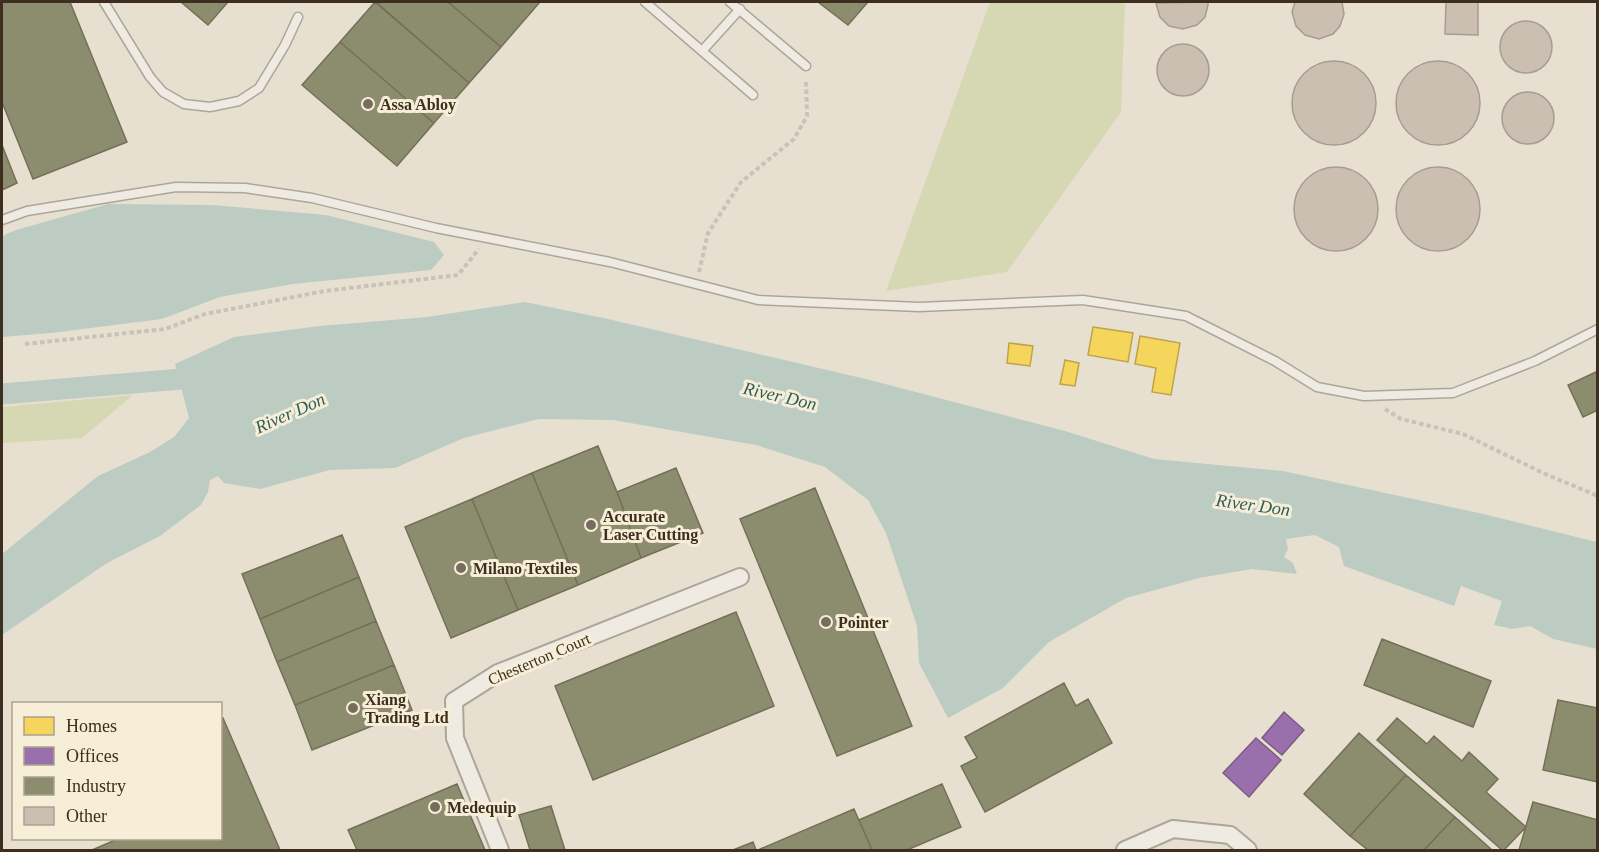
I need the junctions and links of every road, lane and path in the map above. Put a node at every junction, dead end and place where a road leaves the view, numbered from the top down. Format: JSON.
{"nodes":[{"id":1,"x":104,"y":2,"type":"edge"},
{"id":2,"x":645,"y":2,"type":"edge"},
{"id":3,"x":730,"y":2,"type":"edge"},
{"id":4,"x":740,"y":9,"type":"junction"},
{"id":5,"x":298,"y":17,"type":"dead end"},
{"id":6,"x":702,"y":51,"type":"junction"},
{"id":7,"x":806,"y":66,"type":"joint"},
{"id":8,"x":753,"y":95,"type":"dead end"},
{"id":9,"x":2,"y":220,"type":"edge"},
{"id":10,"x":488,"y":239,"type":"junction"},
{"id":11,"x":696,"y":285,"type":"junction"},
{"id":12,"x":1598,"y":329,"type":"edge"},
{"id":13,"x":25,"y":344,"type":"dead end"},
{"id":14,"x":1364,"y":396,"type":"junction"},
{"id":15,"x":1598,"y":496,"type":"edge"},
{"id":16,"x":740,"y":578,"type":"dead end"},
{"id":17,"x":500,"y":850,"type":"edge"},
{"id":18,"x":1125,"y":850,"type":"edge"},
{"id":19,"x":1248,"y":850,"type":"edge"}],
"edges":[{"from":1,"to":5,"type":"lane"},
{"from":2,"to":6,"type":"lane"},
{"from":3,"to":4,"type":"lane"},
{"from":4,"to":6,"type":"lane"},
{"from":4,"to":7,"type":"lane"},
{"from":6,"to":8,"type":"lane"},
{"from":7,"to":11,"type":"path"},
{"from":9,"to":10,"type":"lane"},
{"from":10,"to":11,"type":"lane"},
{"from":10,"to":13,"type":"path"},
{"from":11,"to":14,"type":"lane"},
{"from":12,"to":14,"type":"lane"},
{"from":14,"to":15,"type":"path"},
{"from":16,"to":17,"type":"street","name":"Chesterton Court"},
{"from":18,"to":19,"type":"street"}]}
